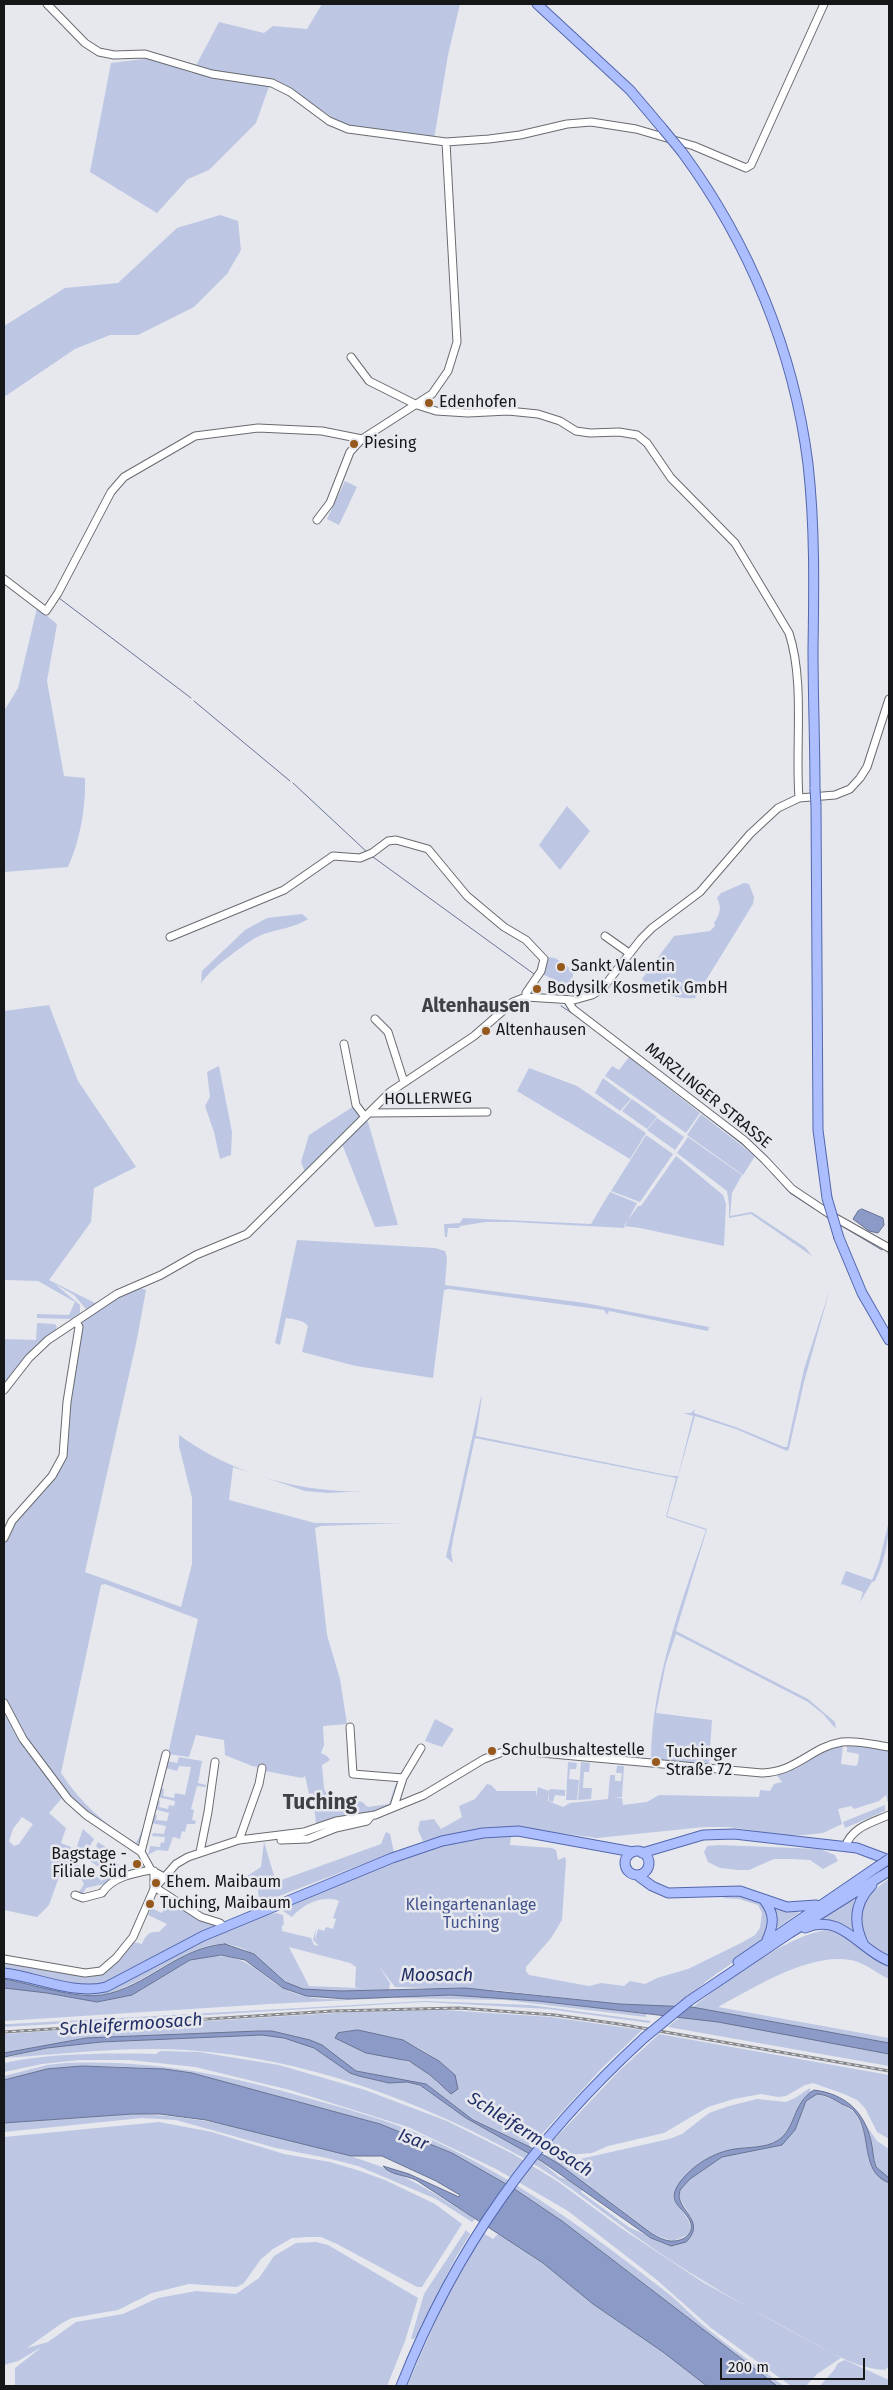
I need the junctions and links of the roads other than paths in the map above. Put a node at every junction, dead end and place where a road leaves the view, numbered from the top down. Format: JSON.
{"nodes":[{"id":1,"x":46,"y":4,"type":"edge"},
{"id":2,"x":537,"y":4,"type":"edge"},
{"id":3,"x":824,"y":4,"type":"edge"},
{"id":4,"x":446,"y":142,"type":"junction"},
{"id":5,"x":351,"y":357,"type":"dead end"},
{"id":6,"x":417,"y":405,"type":"junction"},
{"id":7,"x":362,"y":439,"type":"junction"},
{"id":8,"x":317,"y":520,"type":"dead end"},
{"id":9,"x":4,"y":579,"type":"edge"},
{"id":10,"x":889,"y":699,"type":"edge"},
{"id":11,"x":887,"y":715,"type":"edge"},
{"id":12,"x":799,"y":798,"type":"junction"},
{"id":13,"x":605,"y":936,"type":"dead end"},
{"id":14,"x":170,"y":937,"type":"dead end"},
{"id":15,"x":629,"y":953,"type":"junction"},
{"id":16,"x":526,"y":996,"type":"junction"},
{"id":17,"x":568,"y":1001,"type":"junction"},
{"id":18,"x":375,"y":1019,"type":"dead end"},
{"id":19,"x":344,"y":1044,"type":"dead end"},
{"id":20,"x":404,"y":1082,"type":"junction"},
{"id":21,"x":487,"y":1112,"type":"dead end"},
{"id":22,"x":367,"y":1115,"type":"junction"},
{"id":23,"x":889,"y":1248,"type":"edge"},
{"id":24,"x":76,"y":1321,"type":"junction"},
{"id":25,"x":889,"y":1340,"type":"edge"},
{"id":26,"x":4,"y":1390,"type":"edge"},
{"id":27,"x":4,"y":1538,"type":"edge"},
{"id":28,"x":4,"y":1703,"type":"edge"},
{"id":29,"x":350,"y":1727,"type":"dead end"},
{"id":30,"x":889,"y":1747,"type":"edge"},
{"id":31,"x":421,"y":1748,"type":"dead end"},
{"id":32,"x":166,"y":1754,"type":"dead end"},
{"id":33,"x":214,"y":1762,"type":"dead end"},
{"id":34,"x":262,"y":1768,"type":"dead end"},
{"id":35,"x":403,"y":1778,"type":"junction"},
{"id":36,"x":394,"y":1806,"type":"junction"},
{"id":37,"x":889,"y":1815,"type":"edge"},
{"id":38,"x":371,"y":1816,"type":"junction"},
{"id":39,"x":239,"y":1840,"type":"junction"},
{"id":40,"x":281,"y":1840,"type":"dead end"},
{"id":41,"x":669,"y":1845,"type":"junction"},
{"id":42,"x":845,"y":1847,"type":"junction"},
{"id":43,"x":607,"y":1849,"type":"junction"},
{"id":44,"x":141,"y":1852,"type":"junction"},
{"id":45,"x":200,"y":1852,"type":"junction"},
{"id":46,"x":637,"y":1852,"type":"junction"},
{"id":47,"x":889,"y":1860,"type":"edge"},
{"id":48,"x":625,"y":1861,"type":"junction"},
{"id":49,"x":648,"y":1866,"type":"junction"},
{"id":50,"x":152,"y":1870,"type":"junction"},
{"id":51,"x":888,"y":1871,"type":"edge"},
{"id":52,"x":637,"y":1875,"type":"junction"},
{"id":53,"x":164,"y":1877,"type":"junction"},
{"id":54,"x":878,"y":1878,"type":"junction"},
{"id":55,"x":656,"y":1888,"type":"junction"},
{"id":56,"x":155,"y":1889,"type":"junction"},
{"id":57,"x":75,"y":1895,"type":"dead end"},
{"id":58,"x":762,"y":1898,"type":"junction"},
{"id":59,"x":821,"y":1904,"type":"junction"},
{"id":60,"x":224,"y":1928,"type":"junction"},
{"id":61,"x":790,"y":1933,"type":"junction"},
{"id":62,"x":767,"y":1941,"type":"junction"},
{"id":63,"x":864,"y":1943,"type":"junction"},
{"id":64,"x":4,"y":1959,"type":"edge"},
{"id":65,"x":889,"y":1961,"type":"edge"},
{"id":66,"x":4,"y":1973,"type":"edge"},
{"id":67,"x":689,"y":2001,"type":"junction"},
{"id":68,"x":401,"y":2386,"type":"edge"}],
"edges":[{"from":1,"to":4,"type":"street"},
{"from":2,"to":25,"type":"main road","bridge":true},
{"from":3,"to":4,"type":"street"},
{"from":4,"to":6,"type":"street"},
{"from":5,"to":6,"type":"street"},
{"from":6,"to":7,"type":"street"},
{"from":6,"to":12,"type":"street"},
{"from":7,"to":8,"type":"street"},
{"from":7,"to":9,"type":"street"},
{"from":10,"to":11,"type":"street"},
{"from":11,"to":12,"type":"street"},
{"from":12,"to":15,"type":"street"},
{"from":13,"to":15,"type":"street"},
{"from":14,"to":16,"type":"street"},
{"from":15,"to":17,"type":"street"},
{"from":16,"to":17,"type":"street"},
{"from":16,"to":20,"type":"street"},
{"from":17,"to":23,"type":"street","name":"MARZLINGER STRASSE"},
{"from":18,"to":20,"type":"street"},
{"from":19,"to":22,"type":"street"},
{"from":20,"to":22,"type":"street"},
{"from":21,"to":22,"type":"street","name":"HOLLERWEG"},
{"from":22,"to":24,"type":"street"},
{"from":24,"to":26,"type":"street"},
{"from":24,"to":27,"type":"street"},
{"from":28,"to":44,"type":"street"},
{"from":29,"to":35,"type":"street"},
{"from":30,"to":36,"type":"street"},
{"from":31,"to":35,"type":"street"},
{"from":32,"to":44,"type":"street"},
{"from":33,"to":45,"type":"street"},
{"from":34,"to":39,"type":"street"},
{"from":35,"to":36,"type":"street"},
{"from":36,"to":38,"type":"street"},
{"from":37,"to":42,"type":"street"},
{"from":38,"to":39,"type":"street"},
{"from":38,"to":40,"type":"street"},
{"from":39,"to":45,"type":"street"},
{"from":41,"to":42,"type":"main road"},
{"from":41,"to":46,"type":"main road"},
{"from":41,"to":49,"type":"main road"},
{"from":42,"to":47,"type":"main road"},
{"from":43,"to":46,"type":"main road"},
{"from":43,"to":48,"type":"main road"},
{"from":43,"to":60,"type":"main road"},
{"from":44,"to":50,"type":"street"},
{"from":45,"to":53,"type":"street"},
{"from":46,"to":48,"type":"main road"},
{"from":46,"to":49,"type":"main road"},
{"from":47,"to":59,"type":"main road","bridge":true},
{"from":48,"to":52,"type":"main road"},
{"from":49,"to":52,"type":"main road"},
{"from":49,"to":55,"type":"main road"},
{"from":50,"to":53,"type":"street"},
{"from":50,"to":56,"type":"street"},
{"from":50,"to":57,"type":"street"},
{"from":51,"to":54,"type":"main road"},
{"from":52,"to":55,"type":"main road"},
{"from":53,"to":56,"type":"street"},
{"from":54,"to":61,"type":"main road"},
{"from":54,"to":63,"type":"main road"},
{"from":55,"to":58,"type":"main road"},
{"from":56,"to":60,"type":"street"},
{"from":56,"to":64,"type":"street"},
{"from":58,"to":59,"type":"main road"},
{"from":58,"to":62,"type":"main road"},
{"from":59,"to":62,"type":"main road"},
{"from":60,"to":66,"type":"main road"},
{"from":61,"to":63,"type":"main road"},
{"from":61,"to":67,"type":"main road"},
{"from":62,"to":67,"type":"main road"},
{"from":63,"to":65,"type":"main road"},
{"from":67,"to":68,"type":"main road","bridge":true}]}
